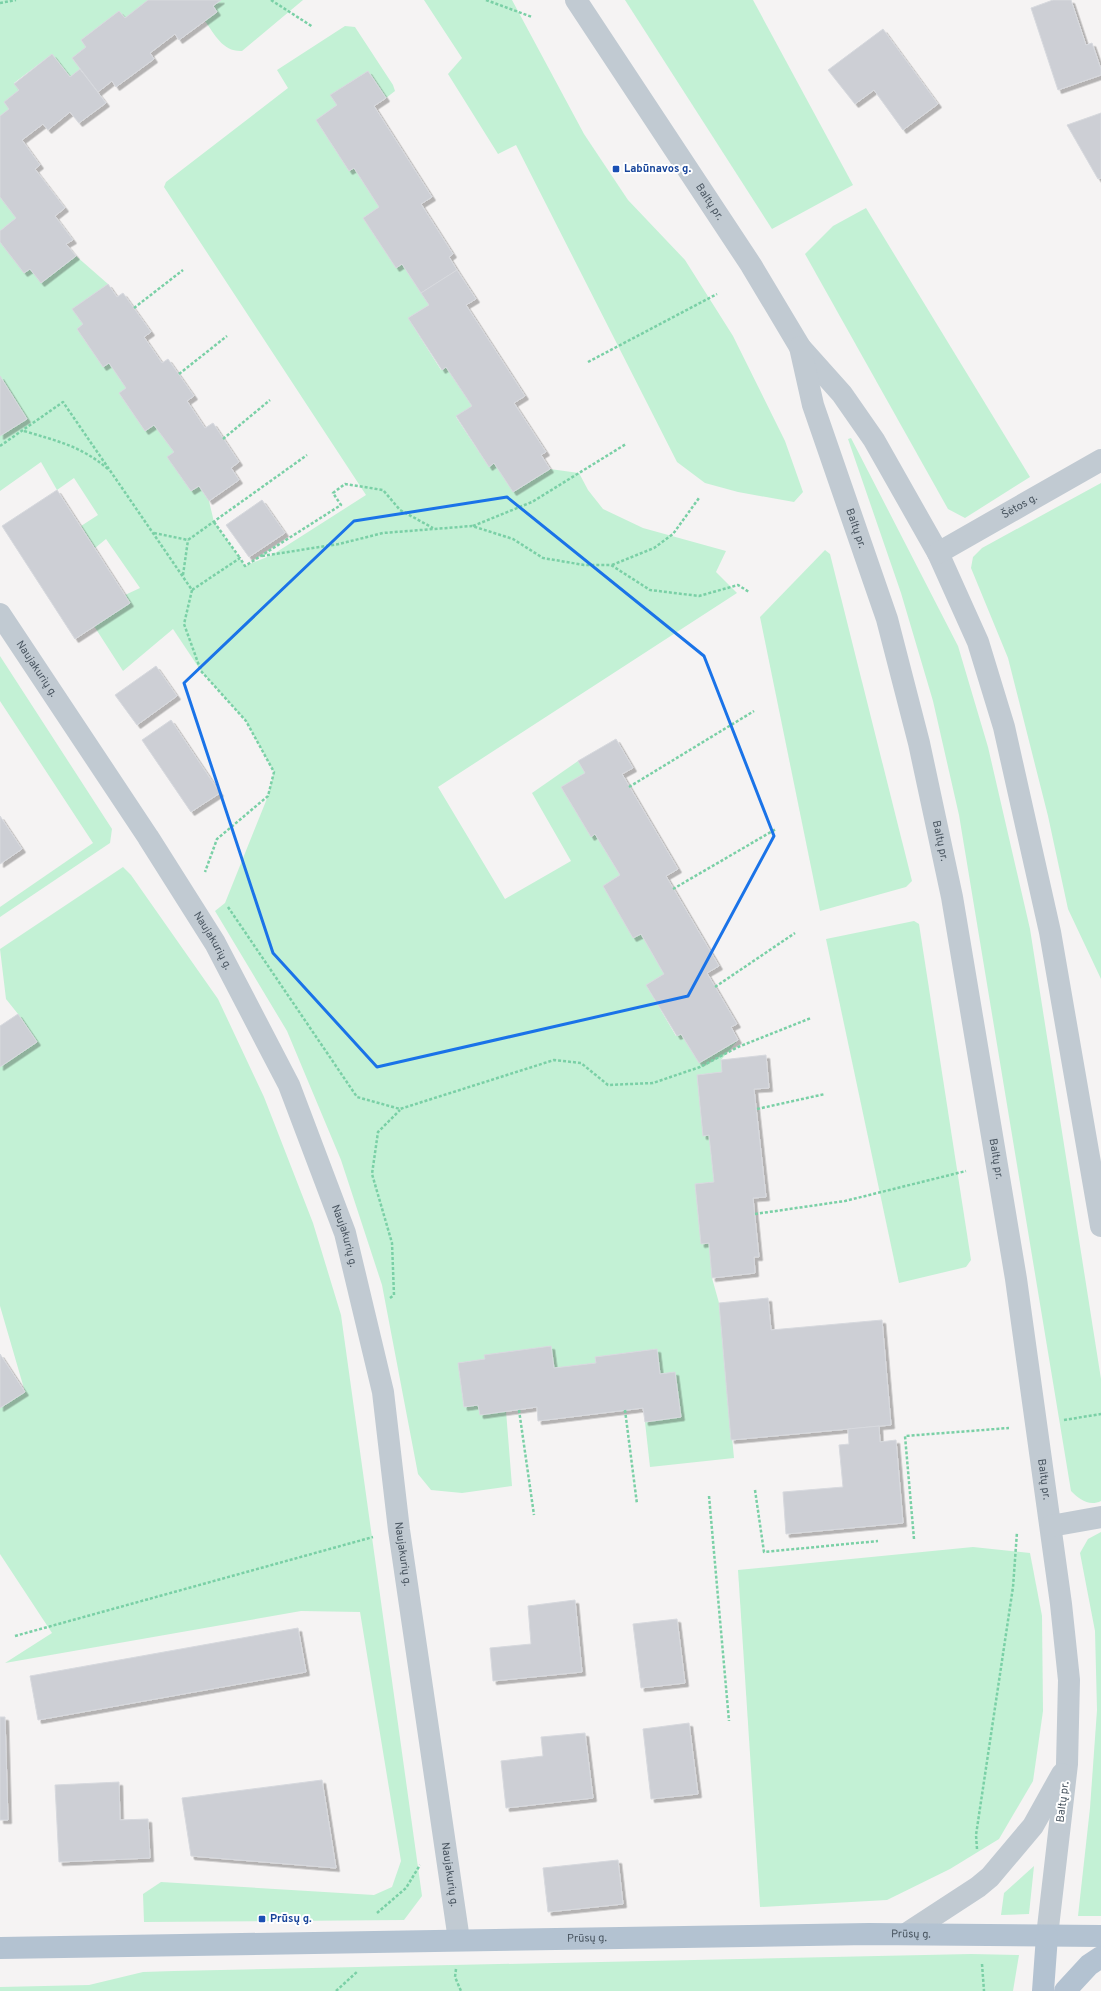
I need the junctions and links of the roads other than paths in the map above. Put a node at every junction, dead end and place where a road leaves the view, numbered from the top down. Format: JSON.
{"nodes":[{"id":1,"x":576,"y":0,"type":"edge"},
{"id":2,"x":800,"y":346,"type":"junction"},
{"id":3,"x":1101,"y":460,"type":"edge"},
{"id":4,"x":938,"y":553,"type":"junction"},
{"id":5,"x":0,"y":614,"type":"edge"},
{"id":6,"x":1101,"y":1226,"type":"edge"},
{"id":7,"x":1101,"y":1517,"type":"edge"},
{"id":8,"x":1051,"y":1526,"type":"junction"},
{"id":9,"x":1067,"y":1764,"type":"junction"},
{"id":10,"x":906,"y":1934,"type":"junction"},
{"id":11,"x":1047,"y":1936,"type":"junction"},
{"id":12,"x":1101,"y":1936,"type":"edge"},
{"id":13,"x":459,"y":1940,"type":"junction"},
{"id":14,"x":0,"y":1948,"type":"edge"},
{"id":15,"x":1101,"y":1956,"type":"edge"},
{"id":16,"x":1043,"y":1991,"type":"edge"},
{"id":17,"x":1065,"y":1991,"type":"edge"}],
"edges":[{"from":1,"to":2,"type":"street","name":"Baltų pr."},
{"from":2,"to":4,"type":"street","name":"Baltų pr."},
{"from":2,"to":8,"type":"street","name":"Baltų pr."},
{"from":3,"to":4,"type":"street","name":"Šėtos g."},
{"from":4,"to":6,"type":"street","name":"Baltų pr."},
{"from":5,"to":13,"type":"street","name":"Naujakurių g."},
{"from":7,"to":8,"type":"street"},
{"from":8,"to":9,"type":"street","name":"Baltų pr."},
{"from":9,"to":10,"type":"street"},
{"from":9,"to":11,"type":"street","name":"Baltų pr."},
{"from":10,"to":11,"type":"main road","name":"Prūsų g."},
{"from":10,"to":13,"type":"main road","name":"Prūsų g."},
{"from":11,"to":12,"type":"main road","name":"Prūsų g."},
{"from":11,"to":16,"type":"main road","name":"Baltų pr."},
{"from":13,"to":14,"type":"main road","name":"Prūsų g."},
{"from":15,"to":17,"type":"main road"}]}
